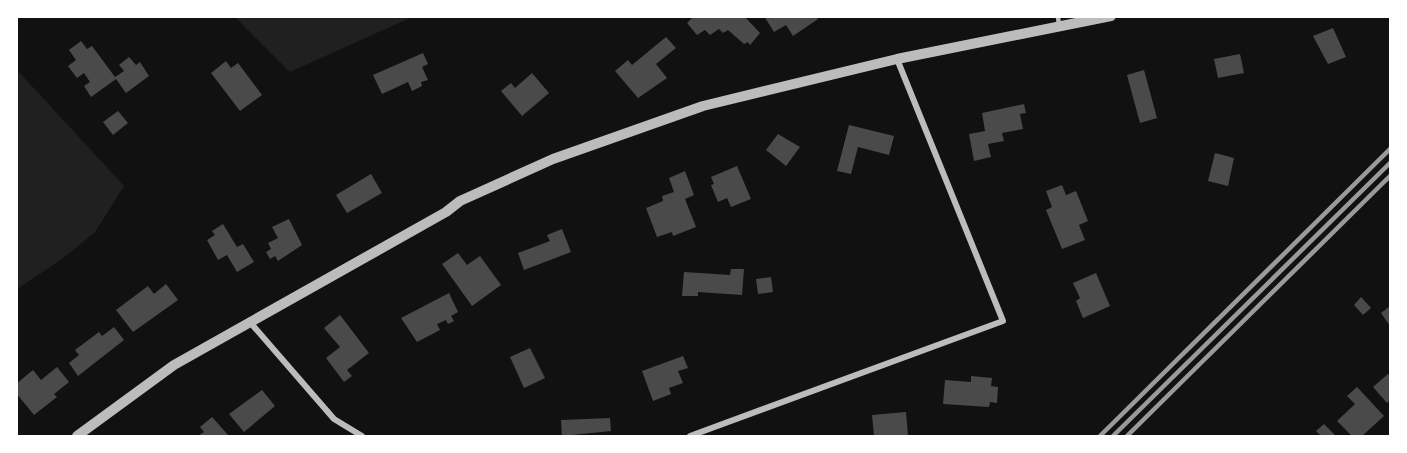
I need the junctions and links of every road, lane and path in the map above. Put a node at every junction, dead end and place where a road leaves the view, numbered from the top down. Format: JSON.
{"nodes":[{"id":1,"x":1110,"y":16,"type":"edge"},
{"id":2,"x":1059,"y":22,"type":"edge"},
{"id":3,"x":897,"y":59,"type":"junction"},
{"id":4,"x":249,"y":321,"type":"junction"},
{"id":5,"x":77,"y":436,"type":"edge"},
{"id":6,"x":362,"y":436,"type":"edge"},
{"id":7,"x":690,"y":436,"type":"edge"}],
"edges":[{"from":1,"to":2,"type":"street"},
{"from":2,"to":3,"type":"street"},
{"from":3,"to":4,"type":"street"},
{"from":3,"to":7,"type":"street"},
{"from":4,"to":5,"type":"street"},
{"from":4,"to":6,"type":"street"}]}
